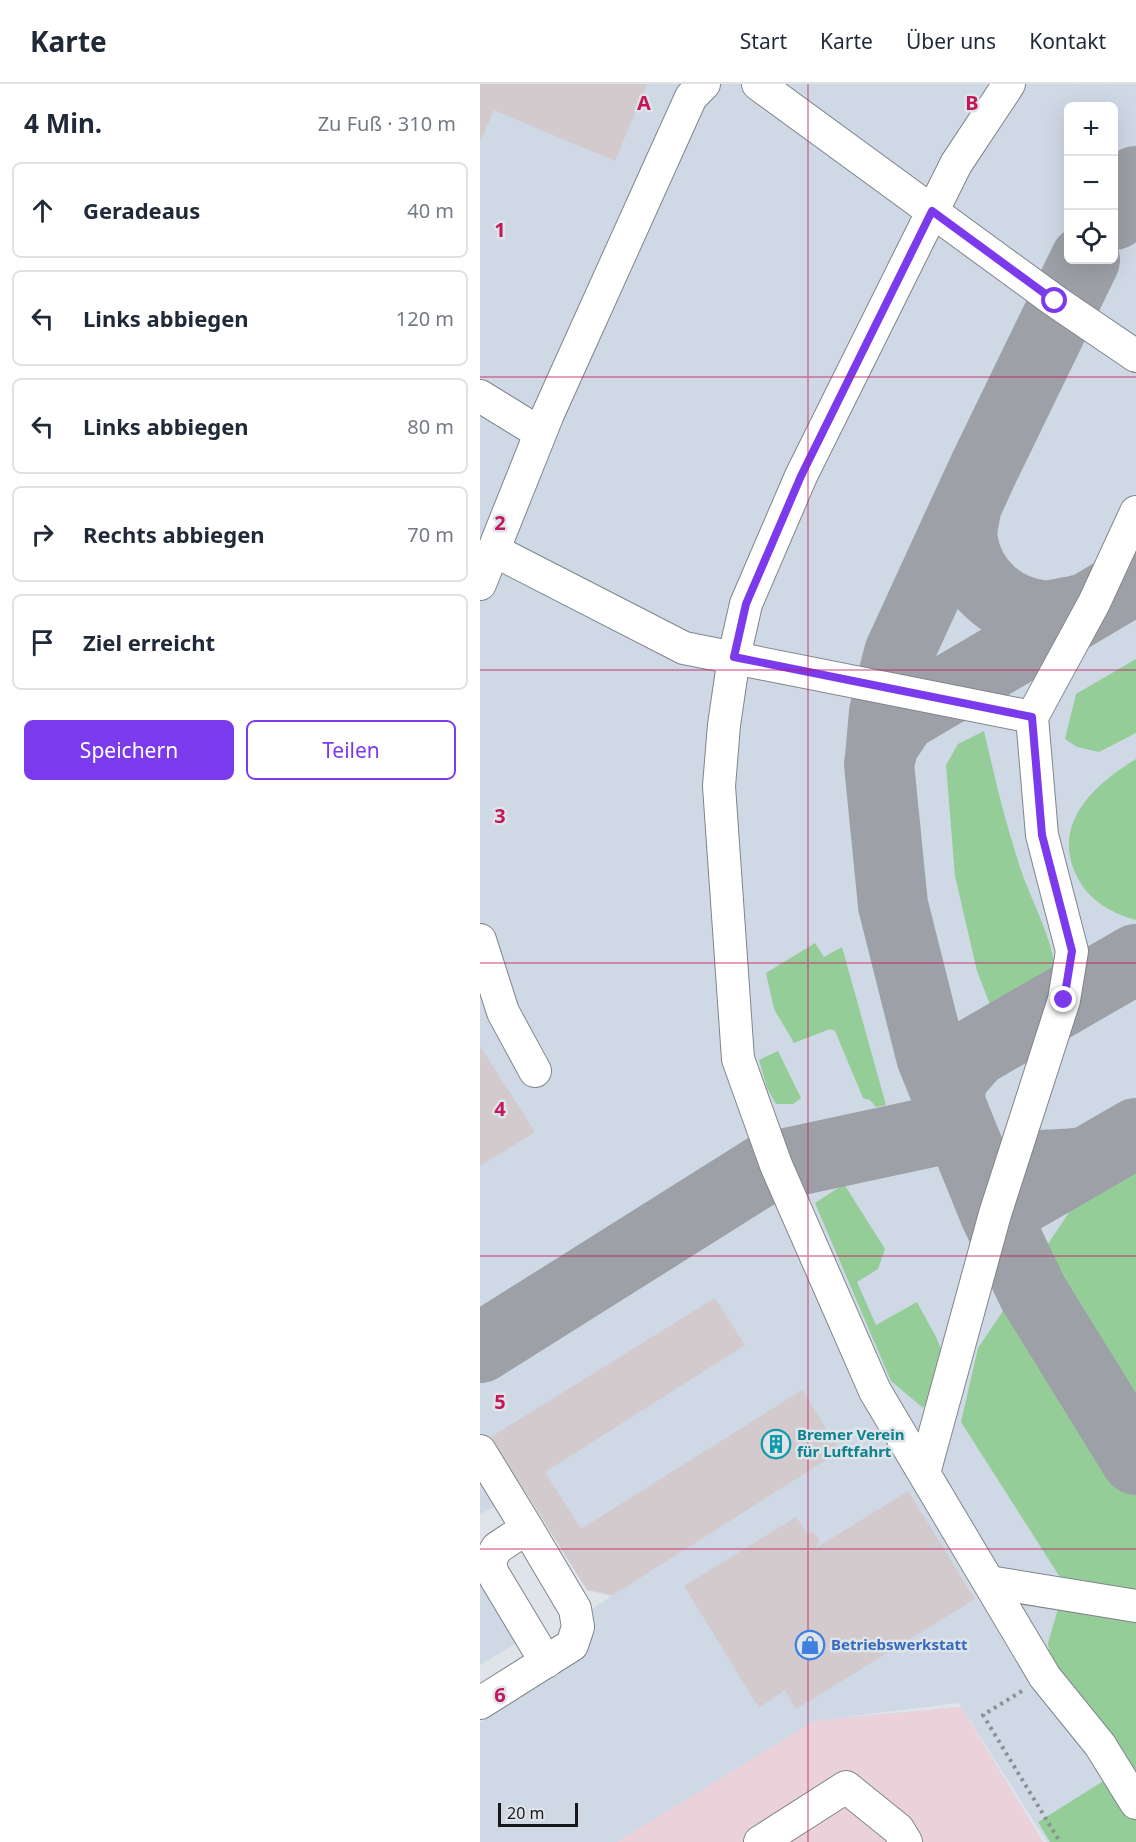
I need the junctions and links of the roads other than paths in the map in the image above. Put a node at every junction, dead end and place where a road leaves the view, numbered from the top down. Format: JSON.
{"nodes":[{"id":1,"x":704,"y":84,"type":"edge"},
{"id":2,"x":758,"y":84,"type":"edge"},
{"id":3,"x":1009,"y":84,"type":"edge"},
{"id":4,"x":932,"y":211,"type":"junction"},
{"id":5,"x":1136,"y":356,"type":"edge"},
{"id":6,"x":480,"y":396,"type":"edge"},
{"id":7,"x":540,"y":433,"type":"junction"},
{"id":8,"x":1136,"y":512,"type":"edge"},
{"id":9,"x":493,"y":550,"type":"junction"},
{"id":10,"x":480,"y":584,"type":"edge"},
{"id":11,"x":734,"y":657,"type":"junction"},
{"id":12,"x":1032,"y":717,"type":"junction"},
{"id":13,"x":480,"y":940,"type":"edge"},
{"id":14,"x":535,"y":1071,"type":"dead end"},
{"id":15,"x":480,"y":1451,"type":"edge"},
{"id":16,"x":924,"y":1473,"type":"junction"},
{"id":17,"x":527,"y":1528,"type":"junction"},
{"id":18,"x":989,"y":1582,"type":"junction"},
{"id":19,"x":1136,"y":1606,"type":"edge"},
{"id":20,"x":546,"y":1662,"type":"junction"},
{"id":21,"x":480,"y":1703,"type":"edge"},
{"id":22,"x":1136,"y":1803,"type":"edge"},
{"id":23,"x":760,"y":1842,"type":"edge"},
{"id":24,"x":906,"y":1842,"type":"edge"}],
"edges":[{"from":1,"to":7,"type":"lane"},
{"from":2,"to":4,"type":"lane"},
{"from":3,"to":4,"type":"lane"},
{"from":4,"to":5,"type":"lane"},
{"from":4,"to":11,"type":"lane"},
{"from":6,"to":7,"type":"lane"},
{"from":7,"to":9,"type":"lane"},
{"from":8,"to":12,"type":"lane"},
{"from":9,"to":10,"type":"lane"},
{"from":9,"to":11,"type":"lane"},
{"from":11,"to":12,"type":"lane"},
{"from":11,"to":16,"type":"lane"},
{"from":12,"to":16,"type":"lane"},
{"from":13,"to":14,"type":"lane"},
{"from":15,"to":17,"type":"lane"},
{"from":16,"to":18,"type":"lane"},
{"from":17,"to":20,"type":"lane"},
{"from":17,"to":20,"type":"lane"},
{"from":18,"to":19,"type":"lane"},
{"from":18,"to":22,"type":"lane"},
{"from":20,"to":21,"type":"lane"},
{"from":23,"to":24,"type":"lane"}]}
